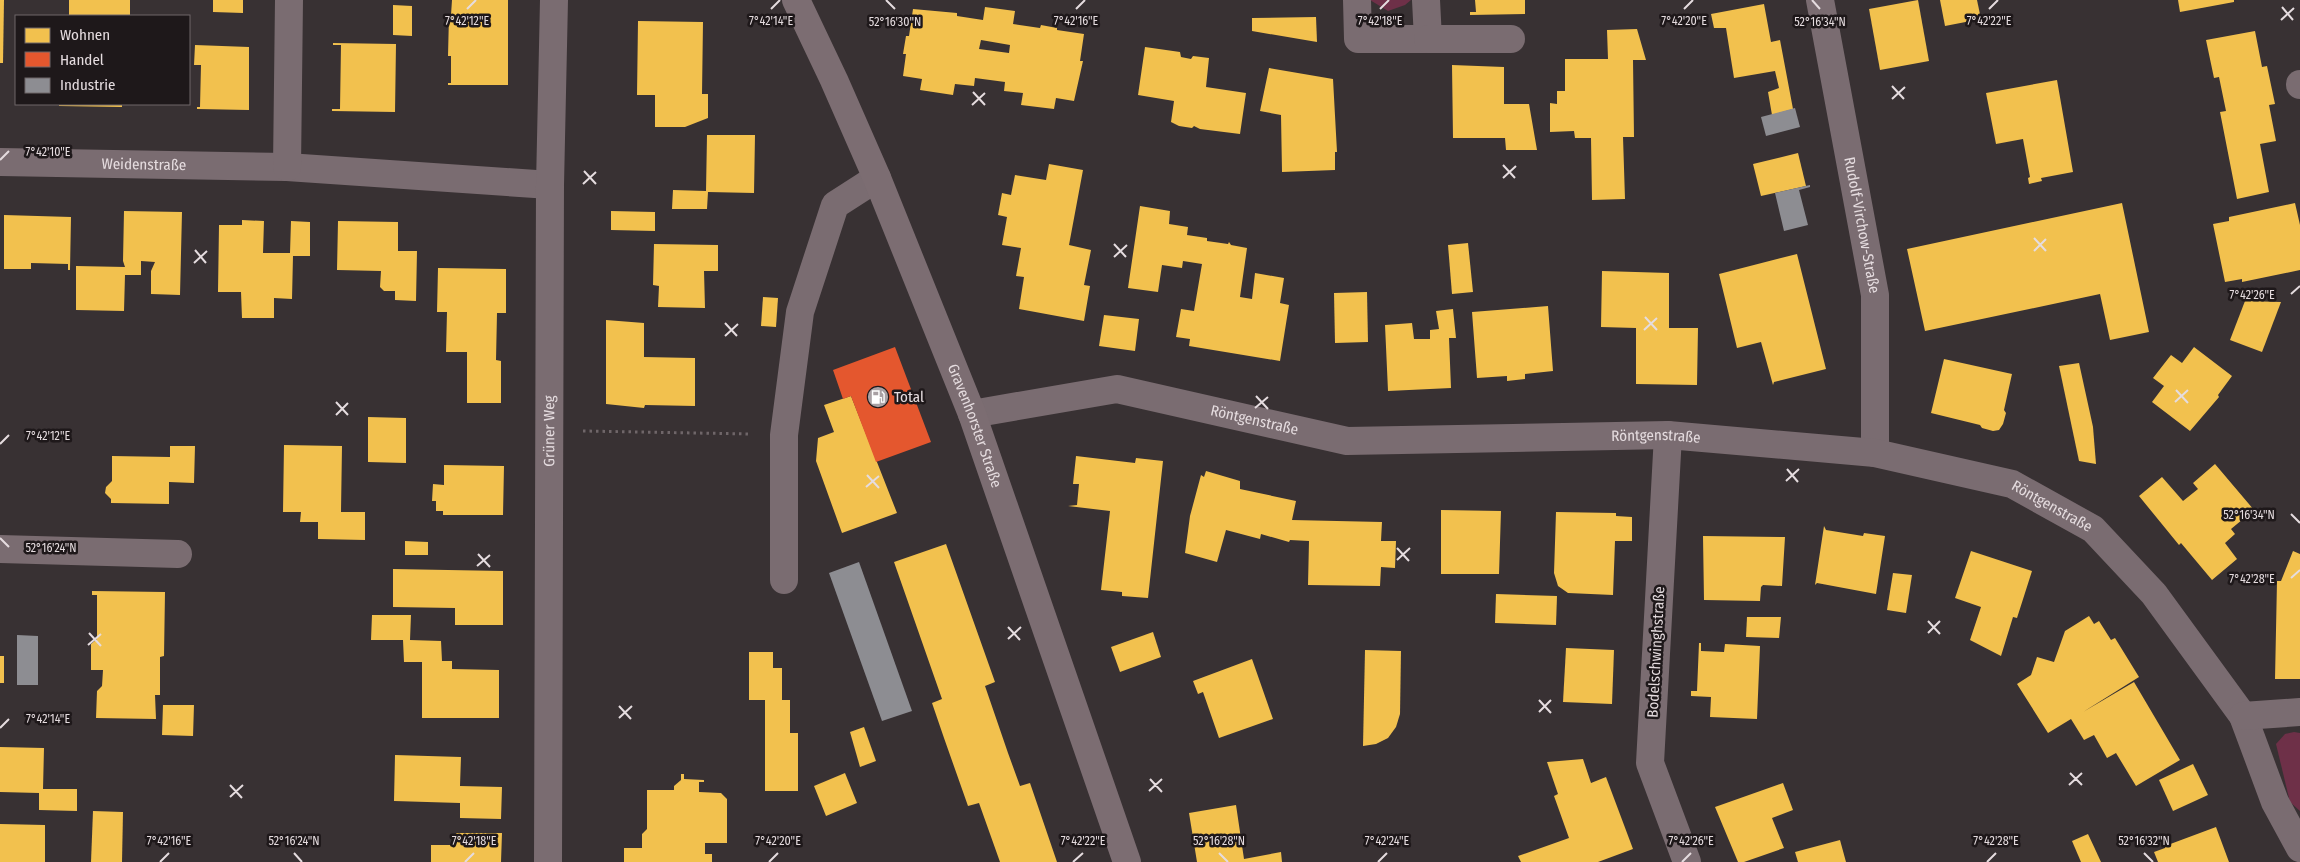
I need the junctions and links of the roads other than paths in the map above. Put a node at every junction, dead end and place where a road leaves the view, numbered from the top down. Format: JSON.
{"nodes":[{"id":1,"x":289,"y":0,"type":"edge"},
{"id":2,"x":554,"y":0,"type":"edge"},
{"id":3,"x":796,"y":0,"type":"edge"},
{"id":4,"x":1357,"y":0,"type":"edge"},
{"id":5,"x":1426,"y":0,"type":"edge"},
{"id":6,"x":1820,"y":0,"type":"edge"},
{"id":7,"x":1428,"y":39,"type":"junction"},
{"id":8,"x":1511,"y":39,"type":"dead end"},
{"id":9,"x":0,"y":162,"type":"edge"},
{"id":10,"x":287,"y":167,"type":"junction"},
{"id":11,"x":877,"y":178,"type":"junction"},
{"id":12,"x":550,"y":185,"type":"junction"},
{"id":13,"x":972,"y":414,"type":"junction"},
{"id":14,"x":1668,"y":435,"type":"junction"},
{"id":15,"x":1875,"y":453,"type":"junction"},
{"id":16,"x":0,"y":549,"type":"edge"},
{"id":17,"x":178,"y":554,"type":"dead end"},
{"id":18,"x":784,"y":580,"type":"dead end"},
{"id":19,"x":2300,"y":712,"type":"edge"},
{"id":20,"x":2242,"y":716,"type":"junction"},
{"id":21,"x":2300,"y":848,"type":"edge"},
{"id":22,"x":548,"y":862,"type":"edge"},
{"id":23,"x":1127,"y":862,"type":"edge"},
{"id":24,"x":1687,"y":862,"type":"edge"}],
"edges":[{"from":1,"to":10,"type":"street"},
{"from":2,"to":12,"type":"street","name":"Grüner Weg"},
{"from":3,"to":11,"type":"main road","name":"Gravenhorster Straße"},
{"from":4,"to":7,"type":"street"},
{"from":5,"to":7,"type":"street"},
{"from":6,"to":15,"type":"street","name":"Rudolf-Virchow-Straße"},
{"from":7,"to":8,"type":"street"},
{"from":9,"to":10,"type":"street","name":"Weidenstraße"},
{"from":10,"to":12,"type":"street","name":"Weidenstraße"},
{"from":11,"to":13,"type":"main road","name":"Gravenhorster Straße"},
{"from":11,"to":18,"type":"street"},
{"from":12,"to":22,"type":"street","name":"Grüner Weg"},
{"from":13,"to":14,"type":"street","name":"Röntgenstraße"},
{"from":13,"to":23,"type":"main road","name":"Gravenhorster Straße"},
{"from":14,"to":15,"type":"street","name":"Röntgenstraße"},
{"from":14,"to":24,"type":"street","name":"Bodelschwinghstraße"},
{"from":15,"to":20,"type":"street","name":"Röntgenstraße"},
{"from":16,"to":17,"type":"street"},
{"from":19,"to":20,"type":"street"},
{"from":20,"to":21,"type":"street","name":"Röntgenstraße"}]}
